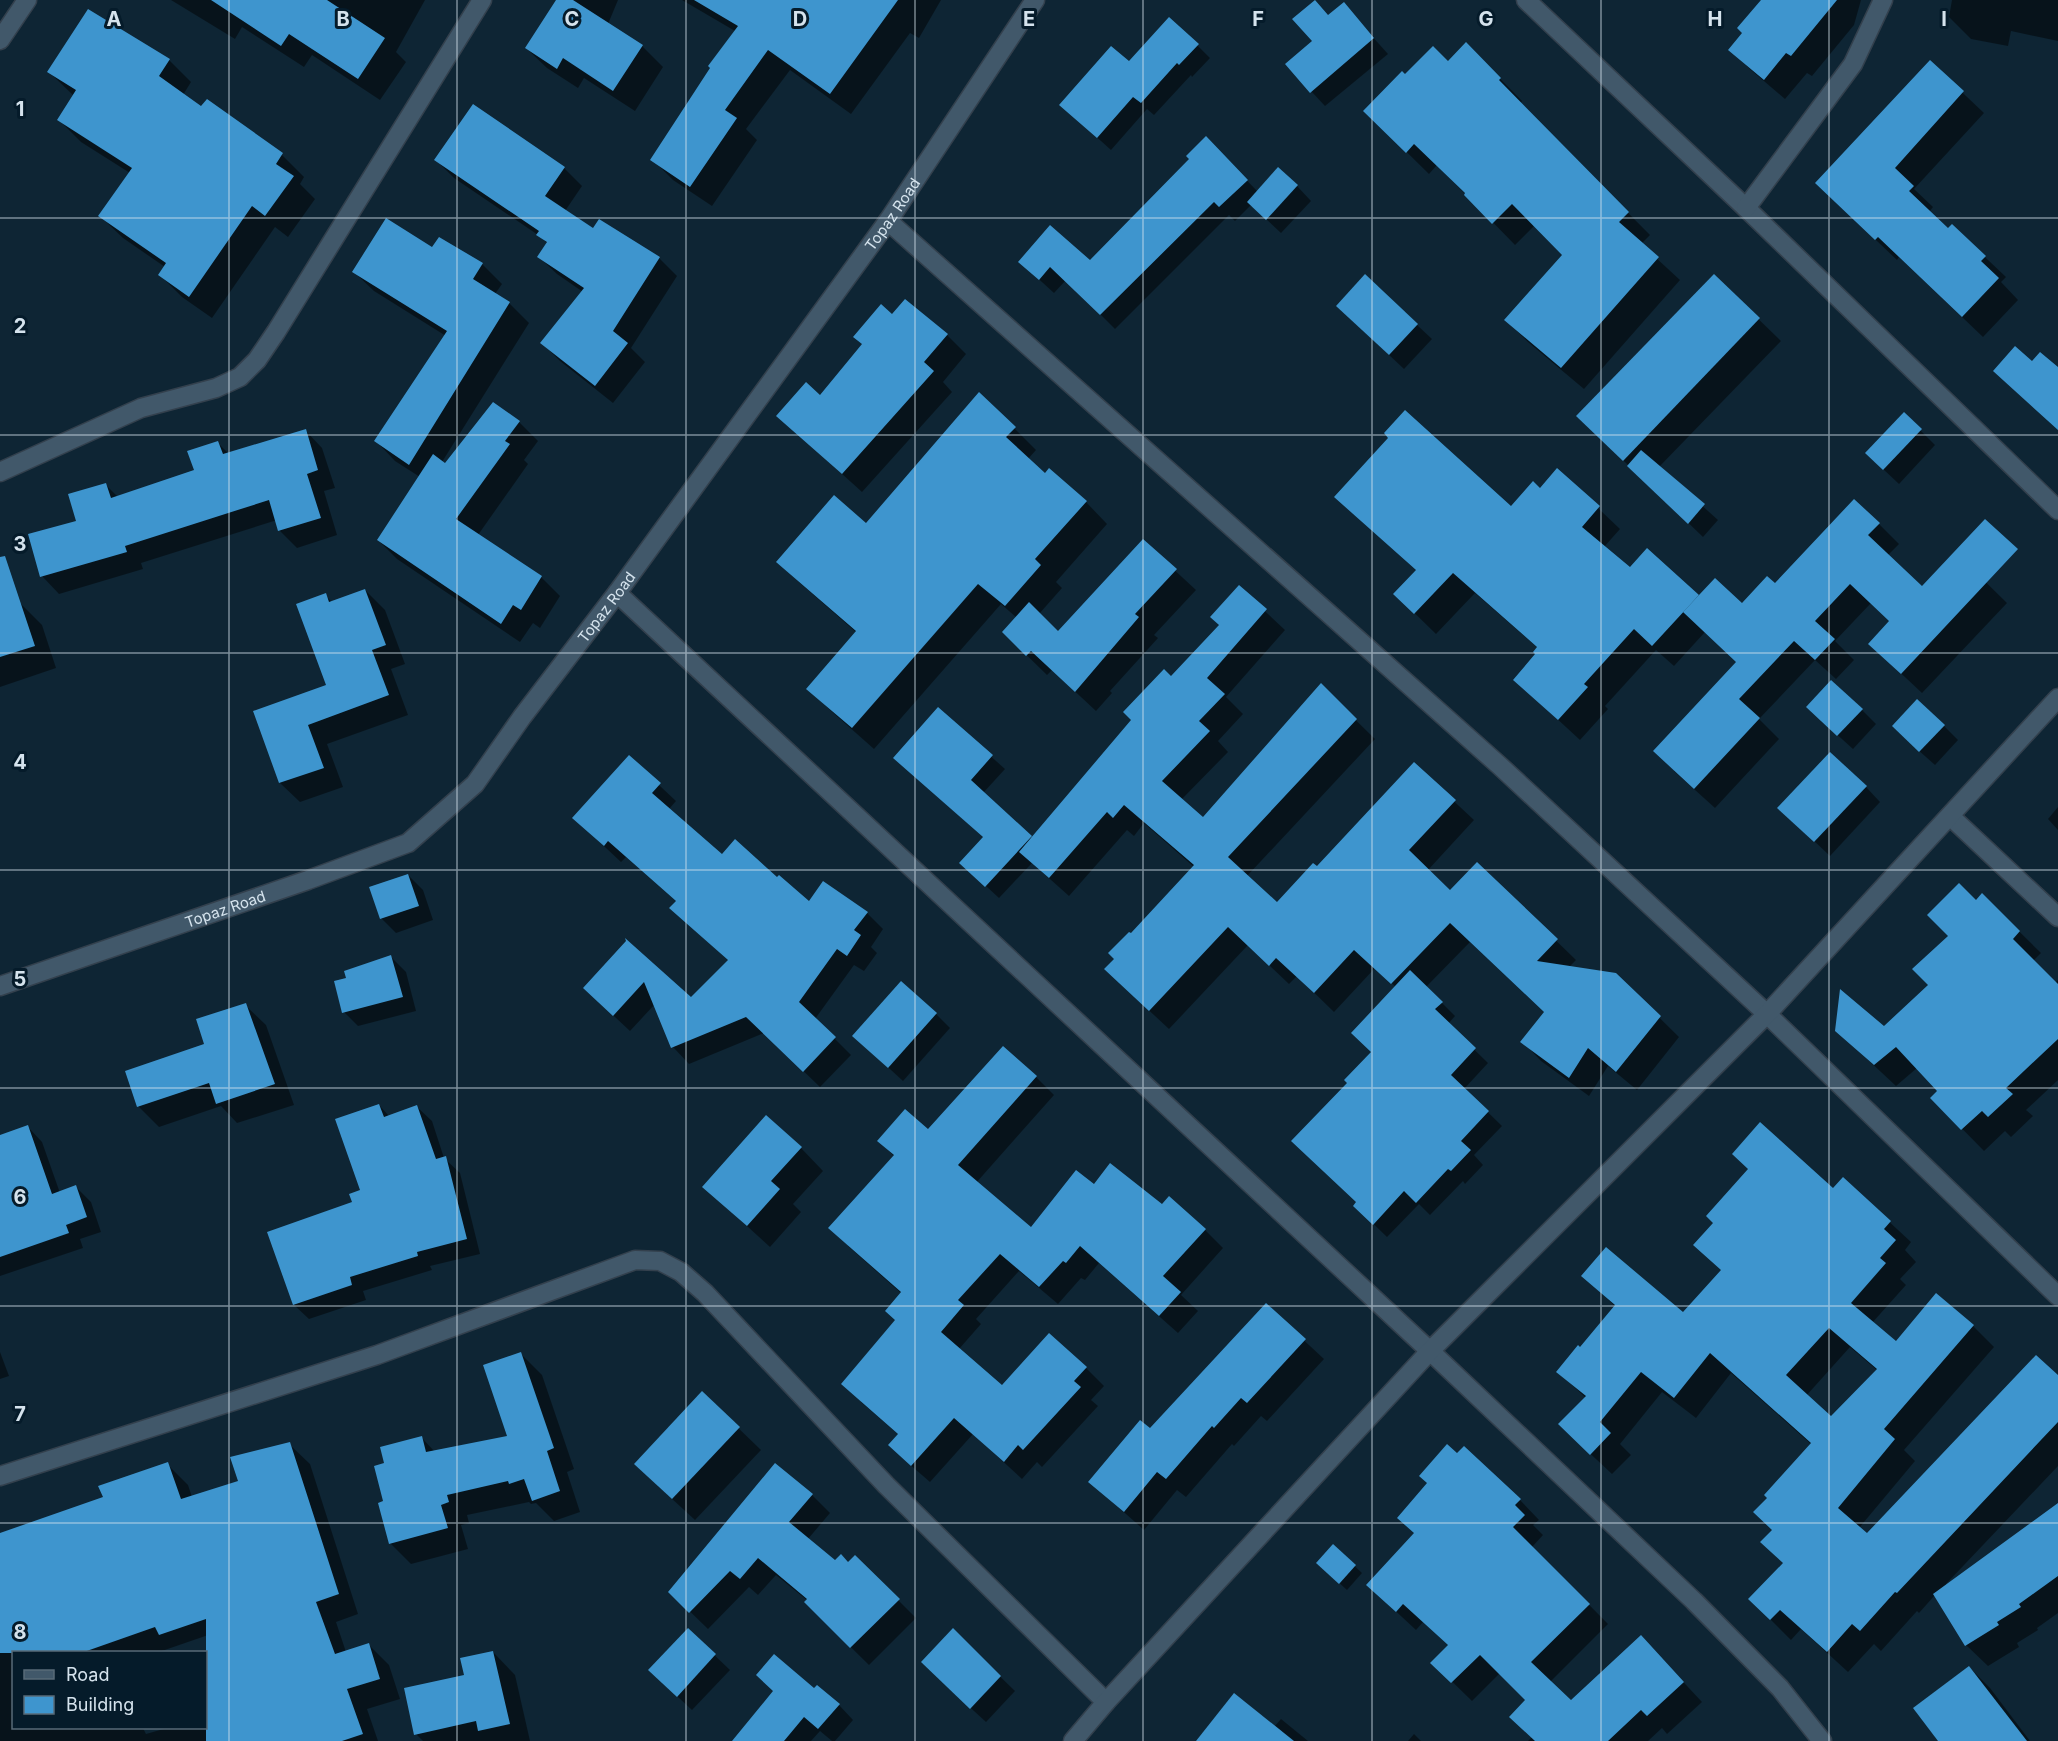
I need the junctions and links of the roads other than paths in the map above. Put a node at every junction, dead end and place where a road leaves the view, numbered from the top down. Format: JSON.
{"nodes":[{"id":1,"x":27,"y":0,"type":"edge"},
{"id":2,"x":482,"y":0,"type":"edge"},
{"id":3,"x":1035,"y":0,"type":"edge"},
{"id":4,"x":1526,"y":0,"type":"edge"},
{"id":5,"x":1883,"y":0,"type":"edge"},
{"id":6,"x":0,"y":40,"type":"edge"},
{"id":7,"x":1746,"y":208,"type":"junction"},
{"id":8,"x":888,"y":221,"type":"junction"},
{"id":9,"x":0,"y":472,"type":"edge"},
{"id":10,"x":2058,"y":510,"type":"edge"},
{"id":11,"x":617,"y":593,"type":"junction"},
{"id":12,"x":2058,"y":698,"type":"edge"},
{"id":13,"x":1950,"y":816,"type":"junction"},
{"id":14,"x":2058,"y":917,"type":"edge"},
{"id":15,"x":0,"y":986,"type":"edge"},
{"id":16,"x":1767,"y":1014,"type":"junction"},
{"id":17,"x":2058,"y":1296,"type":"edge"},
{"id":18,"x":1430,"y":1351,"type":"junction"},
{"id":19,"x":0,"y":1476,"type":"edge"},
{"id":20,"x":1106,"y":1702,"type":"junction"},
{"id":21,"x":1073,"y":1741,"type":"edge"},
{"id":22,"x":1822,"y":1741,"type":"edge"}],
"edges":[{"from":1,"to":6,"type":"street"},
{"from":2,"to":9,"type":"street"},
{"from":3,"to":8,"type":"street","name":"Topaz Road"},
{"from":4,"to":7,"type":"street"},
{"from":5,"to":7,"type":"street"},
{"from":7,"to":10,"type":"street"},
{"from":8,"to":11,"type":"street","name":"Topaz Road"},
{"from":8,"to":16,"type":"street"},
{"from":11,"to":15,"type":"street","name":"Topaz Road"},
{"from":11,"to":18,"type":"street"},
{"from":12,"to":13,"type":"street"},
{"from":13,"to":14,"type":"street"},
{"from":13,"to":16,"type":"street"},
{"from":16,"to":17,"type":"street"},
{"from":16,"to":18,"type":"street"},
{"from":18,"to":20,"type":"street"},
{"from":18,"to":22,"type":"street"},
{"from":19,"to":20,"type":"street"},
{"from":20,"to":21,"type":"street"}]}
